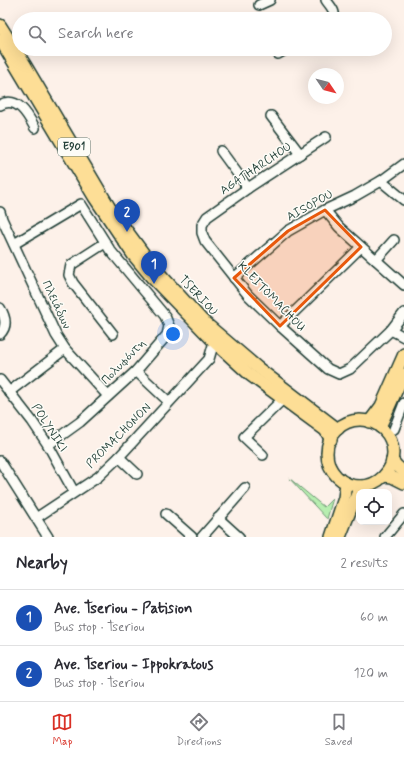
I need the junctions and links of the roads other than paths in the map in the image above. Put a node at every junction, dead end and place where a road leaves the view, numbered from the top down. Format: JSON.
{"nodes":[{"id":1,"x":270,"y":0,"type":"edge"},
{"id":2,"x":326,"y":0,"type":"edge"},
{"id":3,"x":259,"y":5,"type":"dead end"},
{"id":4,"x":334,"y":12,"type":"edge"},
{"id":5,"x":0,"y":25,"type":"edge"},
{"id":6,"x":0,"y":40,"type":"edge"},
{"id":7,"x":12,"y":44,"type":"edge"},
{"id":8,"x":19,"y":56,"type":"edge"},
{"id":9,"x":0,"y":105,"type":"edge"},
{"id":10,"x":271,"y":116,"type":"dead end"},
{"id":11,"x":35,"y":128,"type":"dead end"},
{"id":12,"x":326,"y":137,"type":"dead end"},
{"id":13,"x":221,"y":151,"type":"dead end"},
{"id":14,"x":300,"y":154,"type":"junction"},
{"id":15,"x":404,"y":164,"type":"edge"},
{"id":16,"x":381,"y":181,"type":"junction"},
{"id":17,"x":248,"y":188,"type":"junction"},
{"id":18,"x":404,"y":200,"type":"edge"},
{"id":19,"x":325,"y":210,"type":"junction"},
{"id":20,"x":0,"y":212,"type":"edge"},
{"id":21,"x":202,"y":225,"type":"joint"},
{"id":22,"x":394,"y":240,"type":"dead end"},
{"id":23,"x":105,"y":243,"type":"junction"},
{"id":24,"x":14,"y":244,"type":"junction"},
{"id":25,"x":361,"y":247,"type":"junction"},
{"id":26,"x":376,"y":260,"type":"junction"},
{"id":27,"x":234,"y":278,"type":"junction"},
{"id":28,"x":404,"y":284,"type":"edge"},
{"id":29,"x":0,"y":308,"type":"edge"},
{"id":30,"x":404,"y":313,"type":"edge"},
{"id":31,"x":280,"y":326,"type":"junction"},
{"id":32,"x":391,"y":330,"type":"junction"},
{"id":33,"x":0,"y":334,"type":"edge"},
{"id":34,"x":113,"y":334,"type":"dead end"},
{"id":35,"x":404,"y":337,"type":"edge"},
{"id":36,"x":214,"y":342,"type":"junction"},
{"id":37,"x":65,"y":349,"type":"junction"},
{"id":38,"x":226,"y":352,"type":"junction"},
{"id":39,"x":404,"y":354,"type":"edge"},
{"id":40,"x":209,"y":359,"type":"junction"},
{"id":41,"x":136,"y":371,"type":"junction"},
{"id":42,"x":403,"y":378,"type":"edge"},
{"id":43,"x":0,"y":380,"type":"edge"},
{"id":44,"x":9,"y":392,"type":"junction"},
{"id":45,"x":108,"y":396,"type":"junction"},
{"id":46,"x":282,"y":400,"type":"junction"},
{"id":47,"x":170,"y":402,"type":"junction"},
{"id":48,"x":404,"y":403,"type":"edge"},
{"id":49,"x":369,"y":422,"type":"junction"},
{"id":50,"x":380,"y":427,"type":"junction"},
{"id":51,"x":338,"y":429,"type":"junction"},
{"id":52,"x":394,"y":429,"type":"dead end"},
{"id":53,"x":331,"y":440,"type":"junction"},
{"id":54,"x":48,"y":446,"type":"junction"},
{"id":55,"x":263,"y":455,"type":"dead end"},
{"id":56,"x":119,"y":457,"type":"junction"},
{"id":57,"x":392,"y":460,"type":"junction"},
{"id":58,"x":0,"y":461,"type":"edge"},
{"id":59,"x":402,"y":471,"type":"edge"},
{"id":60,"x":137,"y":474,"type":"dead end"},
{"id":61,"x":384,"y":476,"type":"junction"},
{"id":62,"x":346,"y":483,"type":"junction"},
{"id":63,"x":404,"y":483,"type":"edge"},
{"id":64,"x":360,"y":486,"type":"junction"},
{"id":65,"x":245,"y":488,"type":"dead end"},
{"id":66,"x":74,"y":492,"type":"junction"},
{"id":67,"x":166,"y":514,"type":"dead end"},
{"id":68,"x":404,"y":514,"type":"edge"},
{"id":69,"x":36,"y":518,"type":"junction"},
{"id":70,"x":218,"y":518,"type":"junction"},
{"id":71,"x":48,"y":537,"type":"edge"},
{"id":72,"x":192,"y":537,"type":"edge"},
{"id":73,"x":202,"y":537,"type":"edge"},
{"id":74,"x":239,"y":537,"type":"edge"},
{"id":75,"x":331,"y":537,"type":"edge"},
{"id":76,"x":340,"y":537,"type":"edge"},
{"id":77,"x":385,"y":537,"type":"edge"}],
"edges":[{"from":1,"to":3,"type":"street"},
{"from":2,"to":4,"type":"street"},
{"from":5,"to":7,"type":"main road","name":"TSERIOU","number":"E901"},
{"from":6,"to":36,"type":"main road","name":"TSERIOU","number":"E901"},
{"from":8,"to":51,"type":"main road","name":"TSERIOU","number":"E901"},
{"from":9,"to":11,"type":"street"},
{"from":10,"to":14,"type":"street"},
{"from":12,"to":14,"type":"street","name":"AGATHARCHOU"},
{"from":13,"to":17,"type":"street"},
{"from":14,"to":17,"type":"street","name":"AGATHARCHOU"},
{"from":15,"to":16,"type":"street","name":"AISOPOU"},
{"from":16,"to":18,"type":"street"},
{"from":16,"to":19,"type":"street","name":"AISOPOU"},
{"from":17,"to":21,"type":"street","name":"AGATHARCHOU"},
{"from":19,"to":25,"type":"street"},
{"from":19,"to":27,"type":"street","name":"AISOPOU"},
{"from":20,"to":24,"type":"street","name":"Πλειάδων"},
{"from":21,"to":27,"type":"street","name":"KLEITOMACHOU"},
{"from":22,"to":26,"type":"street"},
{"from":23,"to":24,"type":"street","name":"Πολυφόντη"},
{"from":23,"to":34,"type":"street"},
{"from":23,"to":41,"type":"street","name":"Πολυφόντη"},
{"from":24,"to":37,"type":"street","name":"Πλειάδων"},
{"from":25,"to":26,"type":"street"},
{"from":25,"to":31,"type":"street"},
{"from":26,"to":28,"type":"street"},
{"from":27,"to":31,"type":"street","name":"KLEITOMACHOU"},
{"from":29,"to":33,"type":"street"},
{"from":30,"to":32,"type":"street"},
{"from":31,"to":32,"type":"street","name":"KLEITOMACHOU"},
{"from":32,"to":35,"type":"street"},
{"from":36,"to":38,"type":"main road","name":"TSERIOU","number":"E901"},
{"from":36,"to":40,"type":"street","name":"PROMACHONON"},
{"from":37,"to":44,"type":"street"},
{"from":37,"to":45,"type":"street","name":"Πλειάδων"},
{"from":38,"to":40,"type":"street","name":"PROMACHONON"},
{"from":38,"to":46,"type":"main road","name":"TSERIOU","number":"E901"},
{"from":39,"to":49,"type":"main road"},
{"from":40,"to":47,"type":"street","name":"PROMACHONON"},
{"from":41,"to":45,"type":"street","name":"Πολυφόντη"},
{"from":41,"to":47,"type":"street"},
{"from":42,"to":50,"type":"main road"},
{"from":43,"to":44,"type":"street","name":"POLYNIKI"},
{"from":44,"to":54,"type":"street","name":"POLYNIKI"},
{"from":45,"to":54,"type":"street","name":"Πολυφόντη"},
{"from":46,"to":53,"type":"main road","name":"TSERIOU","number":"E901"},
{"from":46,"to":55,"type":"street"},
{"from":47,"to":56,"type":"street","name":"PROMACHONON"},
{"from":48,"to":52,"type":"street"},
{"from":49,"to":50,"type":"main road"},
{"from":49,"to":51,"type":"main road"},
{"from":50,"to":57,"type":"main road"},
{"from":51,"to":53,"type":"main road"},
{"from":53,"to":62,"type":"main road"},
{"from":54,"to":66,"type":"street","name":"POLYNIKI"},
{"from":56,"to":60,"type":"street"},
{"from":56,"to":66,"type":"street","name":"PROMACHONON"},
{"from":57,"to":59,"type":"main road"},
{"from":57,"to":61,"type":"main road"},
{"from":58,"to":69,"type":"street"},
{"from":61,"to":63,"type":"main road"},
{"from":61,"to":64,"type":"main road"},
{"from":62,"to":64,"type":"main road"},
{"from":62,"to":75,"type":"main road"},
{"from":64,"to":76,"type":"main road"},
{"from":65,"to":70,"type":"street"},
{"from":66,"to":69,"type":"street","name":"PROMACHONON"},
{"from":67,"to":72,"type":"street"},
{"from":68,"to":77,"type":"street"},
{"from":69,"to":71,"type":"street"},
{"from":70,"to":73,"type":"street"},
{"from":70,"to":74,"type":"street"}]}
